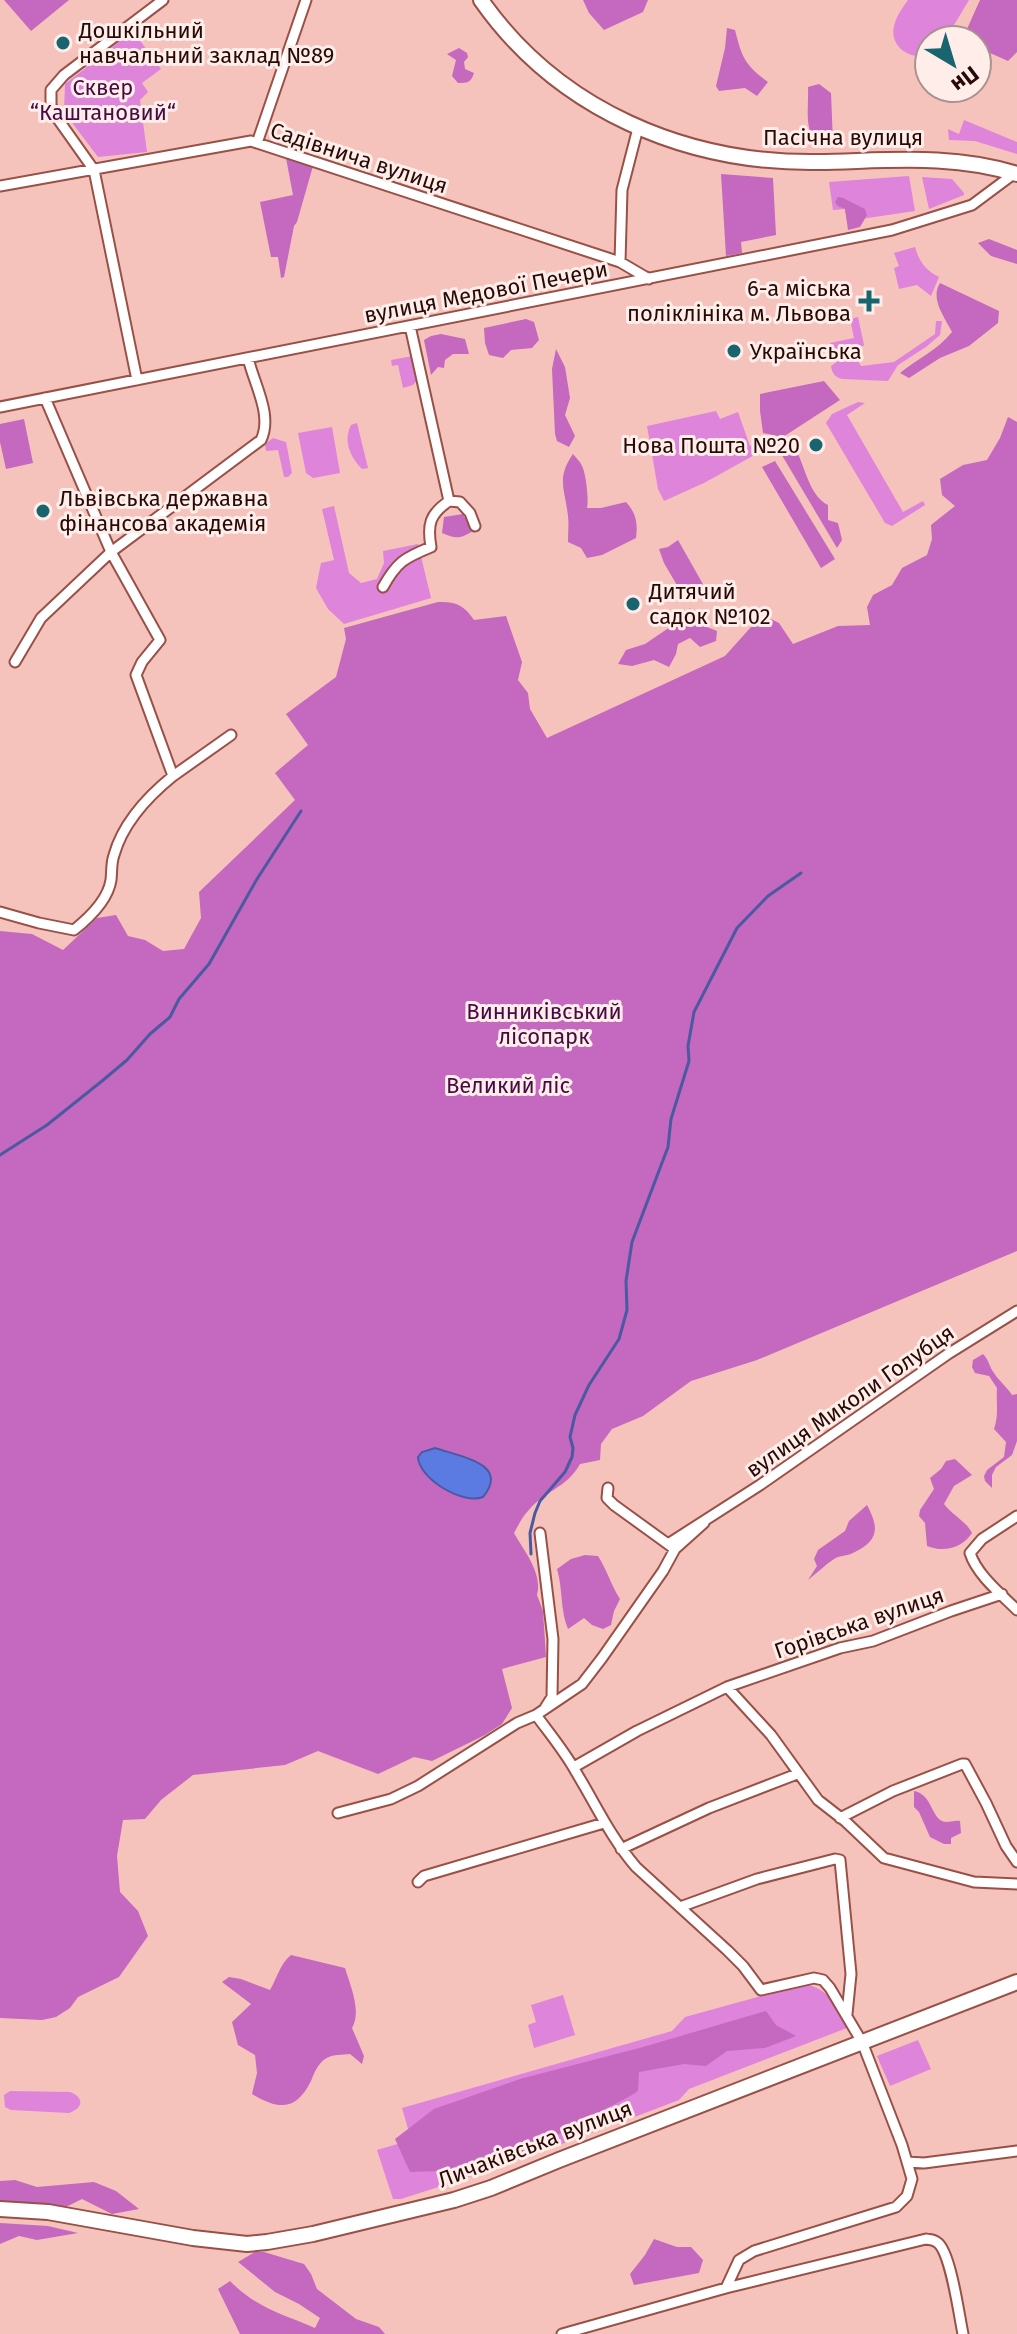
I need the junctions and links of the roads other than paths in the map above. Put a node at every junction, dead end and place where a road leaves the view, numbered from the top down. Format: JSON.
{"nodes":[{"id":1,"x":163,"y":0,"type":"edge"},
{"id":2,"x":306,"y":0,"type":"edge"},
{"id":3,"x":481,"y":0,"type":"edge"},
{"id":4,"x":638,"y":128,"type":"junction"},
{"id":5,"x":257,"y":143,"type":"junction"},
{"id":6,"x":94,"y":170,"type":"junction"},
{"id":7,"x":1016,"y":173,"type":"edge"},
{"id":8,"x":0,"y":186,"type":"edge"},
{"id":9,"x":620,"y":262,"type":"junction"},
{"id":10,"x":649,"y":279,"type":"junction"},
{"id":11,"x":410,"y":326,"type":"junction"},
{"id":12,"x":248,"y":358,"type":"junction"},
{"id":13,"x":137,"y":380,"type":"junction"},
{"id":14,"x":45,"y":398,"type":"junction"},
{"id":15,"x":0,"y":407,"type":"edge"},
{"id":16,"x":449,"y":501,"type":"junction"},
{"id":17,"x":475,"y":526,"type":"dead end"},
{"id":18,"x":111,"y":552,"type":"junction"},
{"id":19,"x":383,"y":587,"type":"dead end"},
{"id":20,"x":15,"y":662,"type":"dead end"},
{"id":21,"x":231,"y":735,"type":"dead end"},
{"id":22,"x":173,"y":776,"type":"junction"},
{"id":23,"x":0,"y":912,"type":"edge"},
{"id":24,"x":1017,"y":1311,"type":"edge"},
{"id":25,"x":608,"y":1488,"type":"dead end"},
{"id":26,"x":1017,"y":1516,"type":"edge"},
{"id":27,"x":540,"y":1533,"type":"dead end"},
{"id":28,"x":672,"y":1547,"type":"junction"},
{"id":29,"x":1002,"y":1594,"type":"junction"},
{"id":30,"x":1017,"y":1610,"type":"edge"},
{"id":31,"x":727,"y":1687,"type":"junction"},
{"id":32,"x":536,"y":1715,"type":"junction"},
{"id":33,"x":574,"y":1767,"type":"junction"},
{"id":34,"x":797,"y":1774,"type":"junction"},
{"id":35,"x":338,"y":1813,"type":"dead end"},
{"id":36,"x":840,"y":1818,"type":"junction"},
{"id":37,"x":604,"y":1823,"type":"junction"},
{"id":38,"x":621,"y":1849,"type":"junction"},
{"id":39,"x":1017,"y":1862,"type":"edge"},
{"id":40,"x":418,"y":1882,"type":"dead end"},
{"id":41,"x":1017,"y":1884,"type":"edge"},
{"id":42,"x":680,"y":1907,"type":"junction"},
{"id":43,"x":1017,"y":1982,"type":"edge"},
{"id":44,"x":847,"y":2014,"type":"junction"},
{"id":45,"x":862,"y":2042,"type":"junction"},
{"id":46,"x":1017,"y":2151,"type":"edge"},
{"id":47,"x":907,"y":2162,"type":"junction"},
{"id":48,"x":0,"y":2209,"type":"edge"},
{"id":49,"x":726,"y":2288,"type":"junction"},
{"id":50,"x":562,"y":2334,"type":"edge"},
{"id":51,"x":963,"y":2334,"type":"edge"}],
"edges":[{"from":1,"to":6,"type":"street"},
{"from":2,"to":5,"type":"street"},
{"from":3,"to":4,"type":"main road","name":"Пасічна вулиця"},
{"from":4,"to":7,"type":"main road","name":"Пасічна вулиця"},
{"from":4,"to":9,"type":"street"},
{"from":5,"to":6,"type":"street","name":"Садівнича вулиця"},
{"from":5,"to":9,"type":"street","name":"Садівнича вулиця"},
{"from":6,"to":8,"type":"street","name":"Садівнича вулиця"},
{"from":6,"to":13,"type":"street"},
{"from":7,"to":10,"type":"street","name":"вулиця Медової Печери"},
{"from":9,"to":10,"type":"street","name":"Садівнича вулиця"},
{"from":10,"to":11,"type":"street","name":"вулиця Медової Печери"},
{"from":11,"to":12,"type":"street","name":"вулиця Медової Печери"},
{"from":11,"to":16,"type":"street"},
{"from":12,"to":13,"type":"street","name":"вулиця Медової Печери"},
{"from":12,"to":18,"type":"street"},
{"from":13,"to":14,"type":"street","name":"вулиця Медової Печери"},
{"from":14,"to":15,"type":"street","name":"вулиця Медової Печери"},
{"from":14,"to":18,"type":"street"},
{"from":16,"to":17,"type":"street"},
{"from":16,"to":19,"type":"street"},
{"from":18,"to":20,"type":"street"},
{"from":18,"to":22,"type":"street"},
{"from":21,"to":22,"type":"street"},
{"from":22,"to":23,"type":"street"},
{"from":24,"to":28,"type":"street","name":"вулиця Миколи Голубця"},
{"from":25,"to":28,"type":"street"},
{"from":26,"to":29,"type":"street"},
{"from":27,"to":32,"type":"street"},
{"from":28,"to":32,"type":"street","name":"вулиця Миколи Голубця"},
{"from":29,"to":30,"type":"street"},
{"from":29,"to":31,"type":"street","name":"Горівська вулиця"},
{"from":31,"to":33,"type":"street","name":"Горівська вулиця"},
{"from":31,"to":34,"type":"street"},
{"from":32,"to":33,"type":"street"},
{"from":32,"to":35,"type":"street","name":"вулиця Миколи Голубця"},
{"from":33,"to":37,"type":"street"},
{"from":34,"to":36,"type":"street"},
{"from":34,"to":38,"type":"street"},
{"from":36,"to":39,"type":"street"},
{"from":36,"to":41,"type":"street"},
{"from":37,"to":38,"type":"street"},
{"from":37,"to":40,"type":"street"},
{"from":38,"to":42,"type":"street"},
{"from":42,"to":44,"type":"street"},
{"from":42,"to":44,"type":"street"},
{"from":43,"to":45,"type":"main road","name":"Личаківська вулиця"},
{"from":44,"to":45,"type":"street"},
{"from":45,"to":47,"type":"street"},
{"from":45,"to":48,"type":"main road","name":"Личаківська вулиця"},
{"from":46,"to":47,"type":"street"},
{"from":47,"to":49,"type":"street"},
{"from":49,"to":50,"type":"street"},
{"from":49,"to":51,"type":"street"}]}
